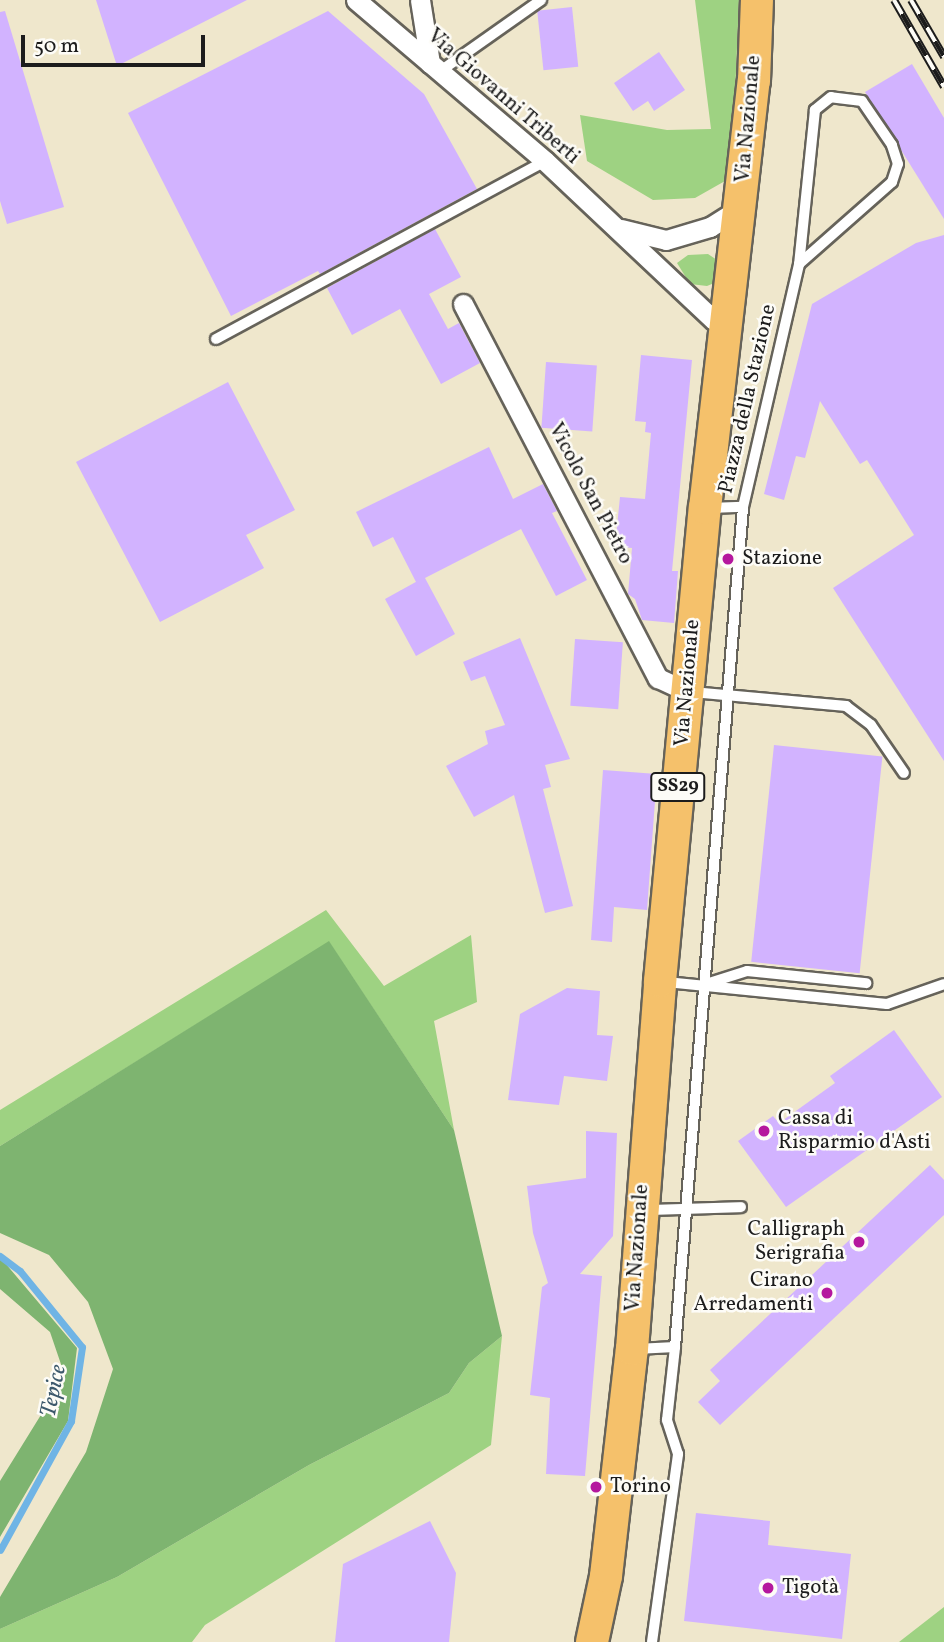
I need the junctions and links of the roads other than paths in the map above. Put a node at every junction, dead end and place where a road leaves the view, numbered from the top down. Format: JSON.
{"nodes":[{"id":1,"x":356,"y":0,"type":"edge"},
{"id":2,"x":420,"y":0,"type":"edge"},
{"id":3,"x":541,"y":0,"type":"edge"},
{"id":4,"x":757,"y":0,"type":"edge"},
{"id":5,"x":434,"y":68,"type":"junction"},
{"id":6,"x":545,"y":161,"type":"junction"},
{"id":7,"x":741,"y":208,"type":"junction"},
{"id":8,"x":620,"y":229,"type":"junction"},
{"id":9,"x":799,"y":264,"type":"junction"},
{"id":10,"x":463,"y":304,"type":"dead end"},
{"id":11,"x":729,"y":326,"type":"junction"},
{"id":12,"x":216,"y":339,"type":"dead end"},
{"id":13,"x":743,"y":507,"type":"junction"},
{"id":14,"x":705,"y":508,"type":"junction"},
{"id":15,"x":688,"y":692,"type":"junction"},
{"id":16,"x":727,"y":695,"type":"junction"},
{"id":17,"x":904,"y":773,"type":"dead end"},
{"id":18,"x":660,"y":981,"type":"junction"},
{"id":19,"x":866,"y":983,"type":"dead end"},
{"id":20,"x":944,"y":984,"type":"edge"},
{"id":21,"x":702,"y":986,"type":"junction"},
{"id":22,"x":741,"y":1207,"type":"dead end"},
{"id":23,"x":639,"y":1210,"type":"junction"},
{"id":24,"x":684,"y":1212,"type":"junction"},
{"id":25,"x":675,"y":1347,"type":"junction"},
{"id":26,"x":632,"y":1349,"type":"junction"},
{"id":27,"x":606,"y":1576,"type":"junction"},
{"id":28,"x":592,"y":1642,"type":"edge"},
{"id":29,"x":605,"y":1642,"type":"edge"},
{"id":30,"x":652,"y":1642,"type":"edge"}],
"edges":[{"from":1,"to":5,"type":"street","name":"Via Giovanni Triberti"},
{"from":2,"to":5,"type":"street"},
{"from":3,"to":5,"type":"lane"},
{"from":4,"to":7,"type":"main road","name":"Via Nazionale","number":"SS29"},
{"from":5,"to":6,"type":"street","name":"Via Giovanni Triberti"},
{"from":6,"to":8,"type":"street","name":"Via Giovanni Triberti"},
{"from":6,"to":12,"type":"lane"},
{"from":7,"to":8,"type":"street","name":"Via Giovanni Triberti"},
{"from":7,"to":11,"type":"main road","name":"Via Nazionale","number":"SS29"},
{"from":8,"to":11,"type":"street","name":"Via Giovanni Triberti"},
{"from":9,"to":9,"type":"lane","name":"Piazza della Stazione"},
{"from":9,"to":13,"type":"lane","name":"Piazza della Stazione"},
{"from":10,"to":15,"type":"street","name":"Vicolo San Pietro"},
{"from":11,"to":14,"type":"main road","name":"Via Nazionale","number":"SS29"},
{"from":13,"to":14,"type":"lane","name":"Piazza della Stazione"},
{"from":13,"to":16,"type":"lane"},
{"from":14,"to":15,"type":"main road","name":"Via Nazionale","number":"SS29"},
{"from":15,"to":16,"type":"lane"},
{"from":15,"to":18,"type":"main road","name":"Via Nazionale","number":"SS29"},
{"from":16,"to":17,"type":"lane"},
{"from":16,"to":21,"type":"lane"},
{"from":18,"to":21,"type":"lane"},
{"from":18,"to":23,"type":"main road","name":"Via Nazionale","number":"SS29"},
{"from":19,"to":21,"type":"lane"},
{"from":20,"to":21,"type":"lane"},
{"from":21,"to":24,"type":"lane"},
{"from":22,"to":24,"type":"lane"},
{"from":23,"to":24,"type":"lane"},
{"from":23,"to":26,"type":"main road","name":"Via Nazionale","number":"SS29"},
{"from":24,"to":25,"type":"lane"},
{"from":25,"to":26,"type":"lane"},
{"from":25,"to":30,"type":"lane"},
{"from":26,"to":27,"type":"main road","name":"Via Nazionale","number":"SS29"},
{"from":27,"to":28,"type":"main road","name":"Via Nazionale","number":"SS29"},
{"from":27,"to":29,"type":"main road","name":"Via Nazionale","number":"SS29"}]}
